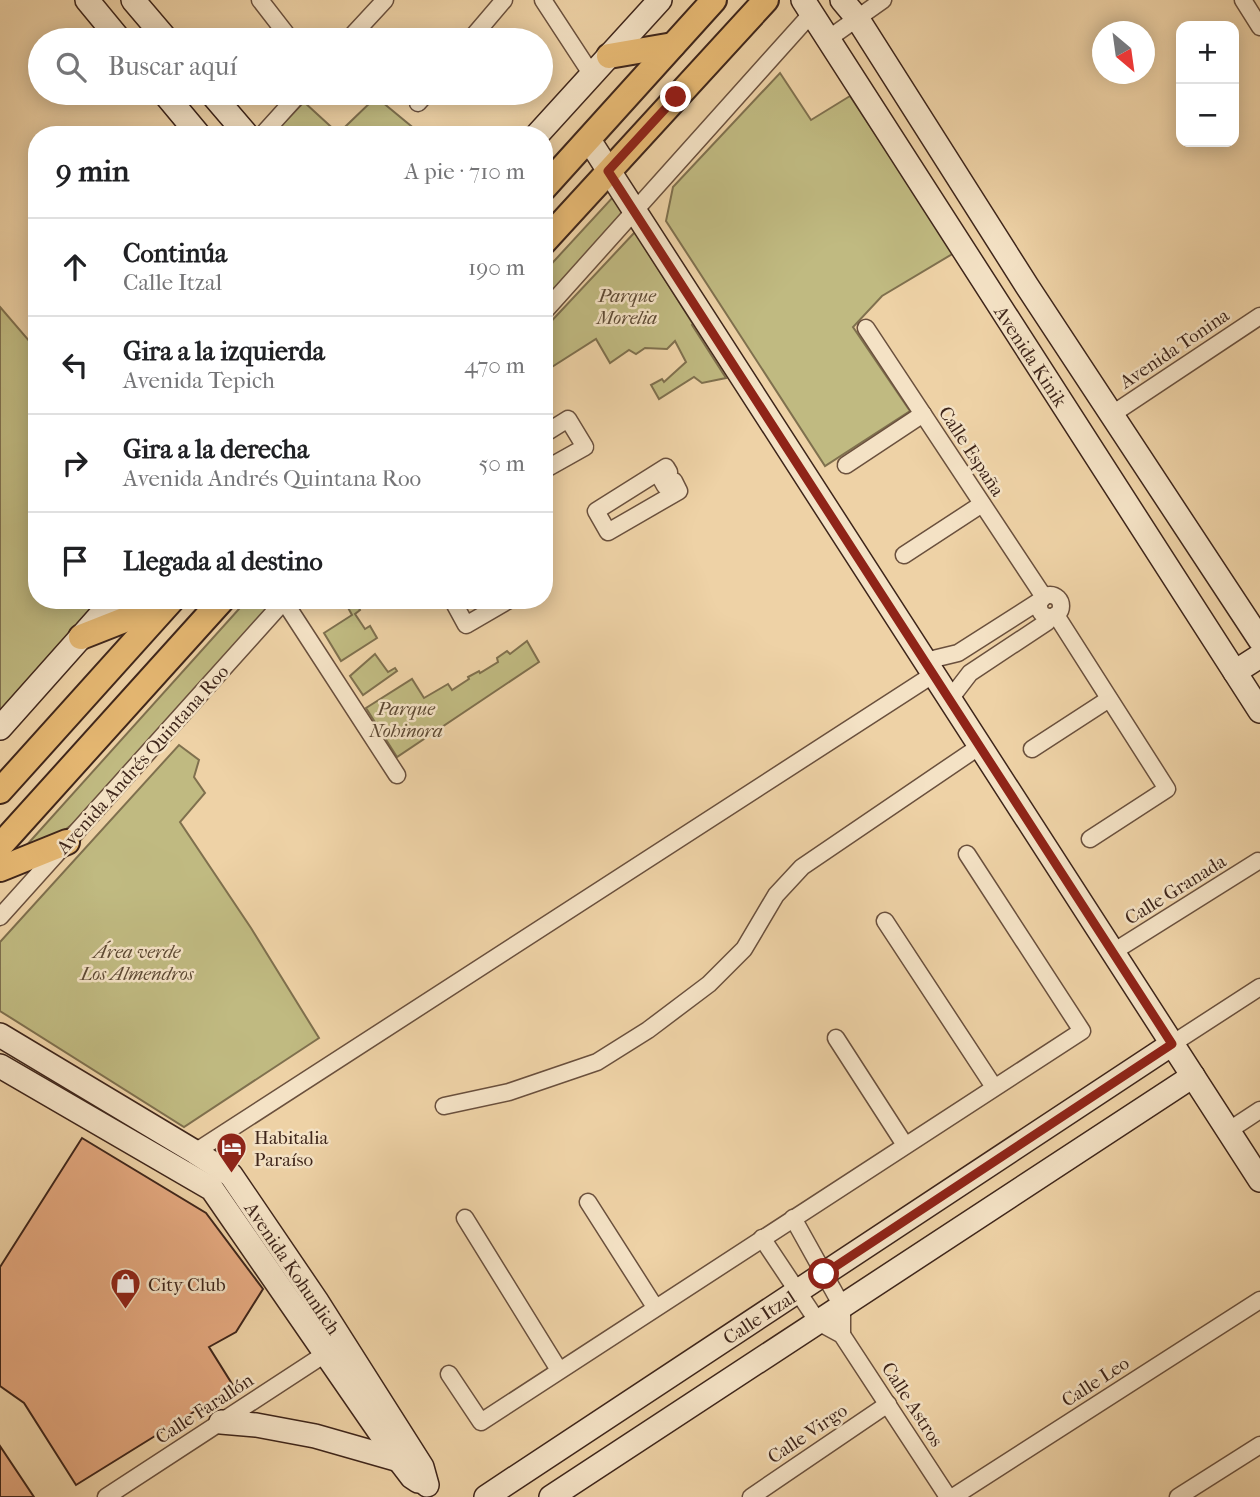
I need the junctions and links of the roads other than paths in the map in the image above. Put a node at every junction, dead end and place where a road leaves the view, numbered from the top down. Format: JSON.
{"nodes":[{"id":1,"x":87,"y":0,"type":"edge"},
{"id":2,"x":133,"y":0,"type":"edge"},
{"id":3,"x":260,"y":0,"type":"edge"},
{"id":4,"x":385,"y":0,"type":"edge"},
{"id":5,"x":504,"y":0,"type":"edge"},
{"id":6,"x":543,"y":0,"type":"edge"},
{"id":7,"x":660,"y":0,"type":"edge"},
{"id":8,"x":714,"y":0,"type":"edge"},
{"id":9,"x":766,"y":0,"type":"edge"},
{"id":10,"x":883,"y":0,"type":"edge"},
{"id":11,"x":1242,"y":0,"type":"edge"},
{"id":12,"x":813,"y":4,"type":"edge"},
{"id":13,"x":850,"y":9,"type":"edge"},
{"id":14,"x":1260,"y":27,"type":"edge"},
{"id":15,"x":110,"y":28,"type":"edge"},
{"id":16,"x":157,"y":28,"type":"edge"},
{"id":17,"x":281,"y":28,"type":"edge"},
{"id":18,"x":359,"y":28,"type":"edge"},
{"id":19,"x":480,"y":28,"type":"edge"},
{"id":20,"x":828,"y":38,"type":"junction"},
{"id":21,"x":673,"y":45,"type":"junction"},
{"id":22,"x":609,"y":56,"type":"junction"},
{"id":23,"x":592,"y":75,"type":"junction"},
{"id":24,"x":174,"y":105,"type":"edge"},
{"id":25,"x":221,"y":105,"type":"edge"},
{"id":26,"x":289,"y":105,"type":"edge"},
{"id":27,"x":192,"y":126,"type":"edge"},
{"id":28,"x":239,"y":126,"type":"edge"},
{"id":29,"x":270,"y":126,"type":"edge"},
{"id":30,"x":545,"y":126,"type":"edge"},
{"id":31,"x":589,"y":140,"type":"junction"},
{"id":32,"x":608,"y":171,"type":"junction"},
{"id":33,"x":553,"y":178,"type":"edge"},
{"id":34,"x":635,"y":212,"type":"junction"},
{"id":35,"x":553,"y":232,"type":"edge"},
{"id":36,"x":1027,"y":286,"type":"junction"},
{"id":37,"x":553,"y":302,"type":"edge"},
{"id":38,"x":998,"y":306,"type":"junction"},
{"id":39,"x":1260,"y":316,"type":"edge"},
{"id":40,"x":866,"y":328,"type":"dead end"},
{"id":41,"x":923,"y":414,"type":"junction"},
{"id":42,"x":1111,"y":415,"type":"junction"},
{"id":43,"x":553,"y":428,"type":"edge"},
{"id":44,"x":553,"y":465,"type":"edge"},
{"id":45,"x":846,"y":465,"type":"dead end"},
{"id":46,"x":674,"y":481,"type":"joint"},
{"id":47,"x":982,"y":504,"type":"junction"},
{"id":48,"x":904,"y":555,"type":"dead end"},
{"id":49,"x":1042,"y":599,"type":"junction"},
{"id":50,"x":106,"y":609,"type":"edge"},
{"id":51,"x":152,"y":609,"type":"edge"},
{"id":52,"x":165,"y":609,"type":"edge"},
{"id":53,"x":214,"y":609,"type":"edge"},
{"id":54,"x":278,"y":609,"type":"edge"},
{"id":55,"x":290,"y":609,"type":"edge"},
{"id":56,"x":457,"y":609,"type":"edge"},
{"id":57,"x":494,"y":609,"type":"edge"},
{"id":58,"x":1025,"y":609,"type":"junction"},
{"id":59,"x":1054,"y":616,"type":"junction"},
{"id":60,"x":1037,"y":629,"type":"junction"},
{"id":61,"x":81,"y":637,"type":"junction"},
{"id":62,"x":1260,"y":640,"type":"edge"},
{"id":63,"x":1260,"y":656,"type":"edge"},
{"id":64,"x":929,"y":668,"type":"junction"},
{"id":65,"x":1235,"y":672,"type":"junction"},
{"id":66,"x":950,"y":699,"type":"junction"},
{"id":67,"x":1110,"y":699,"type":"junction"},
{"id":68,"x":1260,"y":710,"type":"edge"},
{"id":69,"x":0,"y":728,"type":"edge"},
{"id":70,"x":980,"y":746,"type":"junction"},
{"id":71,"x":1032,"y":749,"type":"dead end"},
{"id":72,"x":397,"y":775,"type":"dead end"},
{"id":73,"x":0,"y":791,"type":"edge"},
{"id":74,"x":1090,"y":839,"type":"dead end"},
{"id":75,"x":67,"y":842,"type":"junction"},
{"id":76,"x":0,"y":846,"type":"edge"},
{"id":77,"x":967,"y":854,"type":"dead end"},
{"id":78,"x":1258,"y":861,"type":"edge"},
{"id":79,"x":0,"y":869,"type":"edge"},
{"id":80,"x":0,"y":917,"type":"edge"},
{"id":81,"x":885,"y":921,"type":"dead end"},
{"id":82,"x":1113,"y":952,"type":"junction"},
{"id":83,"x":1260,"y":986,"type":"edge"},
{"id":84,"x":0,"y":1035,"type":"edge"},
{"id":85,"x":836,"y":1038,"type":"dead end"},
{"id":86,"x":1172,"y":1044,"type":"junction"},
{"id":87,"x":0,"y":1066,"type":"edge"},
{"id":88,"x":1193,"y":1076,"type":"junction"},
{"id":89,"x":994,"y":1087,"type":"junction"},
{"id":90,"x":444,"y":1106,"type":"dead end"},
{"id":91,"x":1260,"y":1110,"type":"edge"},
{"id":92,"x":1228,"y":1130,"type":"junction"},
{"id":93,"x":905,"y":1145,"type":"junction"},
{"id":94,"x":195,"y":1152,"type":"junction"},
{"id":95,"x":1260,"y":1180,"type":"edge"},
{"id":96,"x":588,"y":1202,"type":"dead end"},
{"id":97,"x":465,"y":1218,"type":"dead end"},
{"id":98,"x":793,"y":1218,"type":"junction"},
{"id":99,"x":762,"y":1238,"type":"junction"},
{"id":100,"x":824,"y":1274,"type":"junction"},
{"id":101,"x":797,"y":1292,"type":"junction"},
{"id":102,"x":1260,"y":1300,"type":"edge"},
{"id":103,"x":842,"y":1306,"type":"junction"},
{"id":104,"x":655,"y":1307,"type":"junction"},
{"id":105,"x":818,"y":1322,"type":"junction"},
{"id":106,"x":842,"y":1335,"type":"junction"},
{"id":107,"x":325,"y":1354,"type":"junction"},
{"id":108,"x":559,"y":1370,"type":"junction"},
{"id":109,"x":449,"y":1374,"type":"dead end"},
{"id":110,"x":888,"y":1404,"type":"junction"},
{"id":111,"x":221,"y":1422,"type":"junction"},
{"id":112,"x":1260,"y":1445,"type":"edge"},
{"id":113,"x":406,"y":1456,"type":"junction"},
{"id":114,"x":431,"y":1491,"type":"edge"},
{"id":115,"x":106,"y":1497,"type":"edge"},
{"id":116,"x":486,"y":1497,"type":"edge"},
{"id":117,"x":551,"y":1497,"type":"edge"},
{"id":118,"x":751,"y":1497,"type":"edge"},
{"id":119,"x":948,"y":1497,"type":"edge"},
{"id":120,"x":953,"y":1497,"type":"edge"},
{"id":121,"x":1178,"y":1497,"type":"edge"}],
"edges":[{"from":1,"to":15,"type":"street"},
{"from":2,"to":16,"type":"street"},
{"from":3,"to":17,"type":"street"},
{"from":4,"to":18,"type":"street"},
{"from":5,"to":19,"type":"street"},
{"from":6,"to":23,"type":"street"},
{"from":7,"to":22,"type":"street"},
{"from":8,"to":21,"type":"main road"},
{"from":9,"to":32,"type":"main road"},
{"from":10,"to":13,"type":"street"},
{"from":11,"to":14,"type":"street"},
{"from":12,"to":20,"type":"street","name":"Avenida Kinik"},
{"from":12,"to":34,"type":"street"},
{"from":13,"to":20,"type":"street"},
{"from":13,"to":36,"type":"street","name":"Avenida Kinik"},
{"from":20,"to":38,"type":"street","name":"Avenida Kinik"},
{"from":21,"to":22,"type":"main road"},
{"from":21,"to":31,"type":"main road"},
{"from":22,"to":23,"type":"street"},
{"from":23,"to":30,"type":"street"},
{"from":24,"to":27,"type":"street"},
{"from":25,"to":28,"type":"street"},
{"from":26,"to":29,"type":"street"},
{"from":31,"to":32,"type":"street"},
{"from":31,"to":33,"type":"main road"},
{"from":32,"to":34,"type":"street"},
{"from":32,"to":35,"type":"main road"},
{"from":34,"to":37,"type":"street"},
{"from":34,"to":64,"type":"street"},
{"from":36,"to":38,"type":"street"},
{"from":36,"to":42,"type":"street","name":"Avenida Kinik"},
{"from":38,"to":65,"type":"street","name":"Avenida Kinik"},
{"from":39,"to":42,"type":"street","name":"Avenida Tonina"},
{"from":40,"to":41,"type":"street","name":"Calle España"},
{"from":41,"to":45,"type":"street"},
{"from":41,"to":47,"type":"street","name":"Calle España"},
{"from":42,"to":62,"type":"street","name":"Avenida Kinik"},
{"from":43,"to":44,"type":"street"},
{"from":46,"to":46,"type":"street"},
{"from":47,"to":48,"type":"street"},
{"from":47,"to":49,"type":"street","name":"Calle España"},
{"from":49,"to":58,"type":"street"},
{"from":49,"to":59,"type":"street","name":"Calle España"},
{"from":50,"to":61,"type":"street"},
{"from":51,"to":61,"type":"main road"},
{"from":52,"to":73,"type":"main road"},
{"from":53,"to":76,"type":"main road"},
{"from":54,"to":75,"type":"street","name":"Avenida Andrés Quintana Roo"},
{"from":55,"to":72,"type":"street"},
{"from":56,"to":57,"type":"street"},
{"from":58,"to":60,"type":"street"},
{"from":58,"to":64,"type":"street"},
{"from":59,"to":60,"type":"street"},
{"from":59,"to":67,"type":"street","name":"Calle España"},
{"from":60,"to":66,"type":"street"},
{"from":61,"to":69,"type":"street"},
{"from":63,"to":65,"type":"street"},
{"from":64,"to":66,"type":"street"},
{"from":64,"to":94,"type":"street"},
{"from":65,"to":68,"type":"street","name":"Avenida Kinik"},
{"from":66,"to":70,"type":"street"},
{"from":67,"to":71,"type":"street"},
{"from":67,"to":74,"type":"street","name":"Calle España"},
{"from":70,"to":82,"type":"street"},
{"from":70,"to":90,"type":"street"},
{"from":75,"to":79,"type":"main road"},
{"from":75,"to":80,"type":"street","name":"Avenida Andrés Quintana Roo"},
{"from":77,"to":89,"type":"street"},
{"from":78,"to":82,"type":"street","name":"Calle Granada"},
{"from":81,"to":89,"type":"street"},
{"from":82,"to":86,"type":"street"},
{"from":83,"to":86,"type":"street"},
{"from":84,"to":94,"type":"street","name":"Avenida Kohunlich"},
{"from":85,"to":93,"type":"street"},
{"from":86,"to":88,"type":"street"},
{"from":86,"to":100,"type":"street","name":"Calle Itzal"},
{"from":87,"to":107,"type":"street","name":"Avenida Kohunlich"},
{"from":88,"to":92,"type":"street"},
{"from":88,"to":103,"type":"street","name":"Calle Itzal"},
{"from":89,"to":93,"type":"street"},
{"from":91,"to":92,"type":"street"},
{"from":92,"to":95,"type":"street"},
{"from":93,"to":98,"type":"street"},
{"from":94,"to":113,"type":"street","name":"Avenida Kohunlich"},
{"from":96,"to":104,"type":"street"},
{"from":97,"to":108,"type":"street"},
{"from":98,"to":99,"type":"street"},
{"from":98,"to":100,"type":"street"},
{"from":99,"to":101,"type":"street"},
{"from":99,"to":104,"type":"street"},
{"from":100,"to":101,"type":"street","name":"Calle Itzal"},
{"from":100,"to":103,"type":"street"},
{"from":101,"to":105,"type":"street"},
{"from":101,"to":116,"type":"street","name":"Calle Itzal"},
{"from":102,"to":120,"type":"street","name":"Calle Leo"},
{"from":103,"to":105,"type":"street","name":"Calle Itzal"},
{"from":103,"to":106,"type":"street"},
{"from":104,"to":108,"type":"street"},
{"from":105,"to":106,"type":"street","name":"Calle Astros"},
{"from":105,"to":117,"type":"street","name":"Calle Itzal"},
{"from":106,"to":110,"type":"street","name":"Calle Astros"},
{"from":107,"to":111,"type":"street","name":"Calle Farallón"},
{"from":107,"to":113,"type":"street","name":"Avenida Kohunlich"},
{"from":108,"to":109,"type":"street"},
{"from":110,"to":118,"type":"street","name":"Calle Virgo"},
{"from":110,"to":119,"type":"street","name":"Calle Astros"},
{"from":111,"to":113,"type":"street"},
{"from":111,"to":115,"type":"street","name":"Calle Farallón"},
{"from":112,"to":121,"type":"street"},
{"from":113,"to":114,"type":"street","name":"Avenida Kohunlich"}]}
